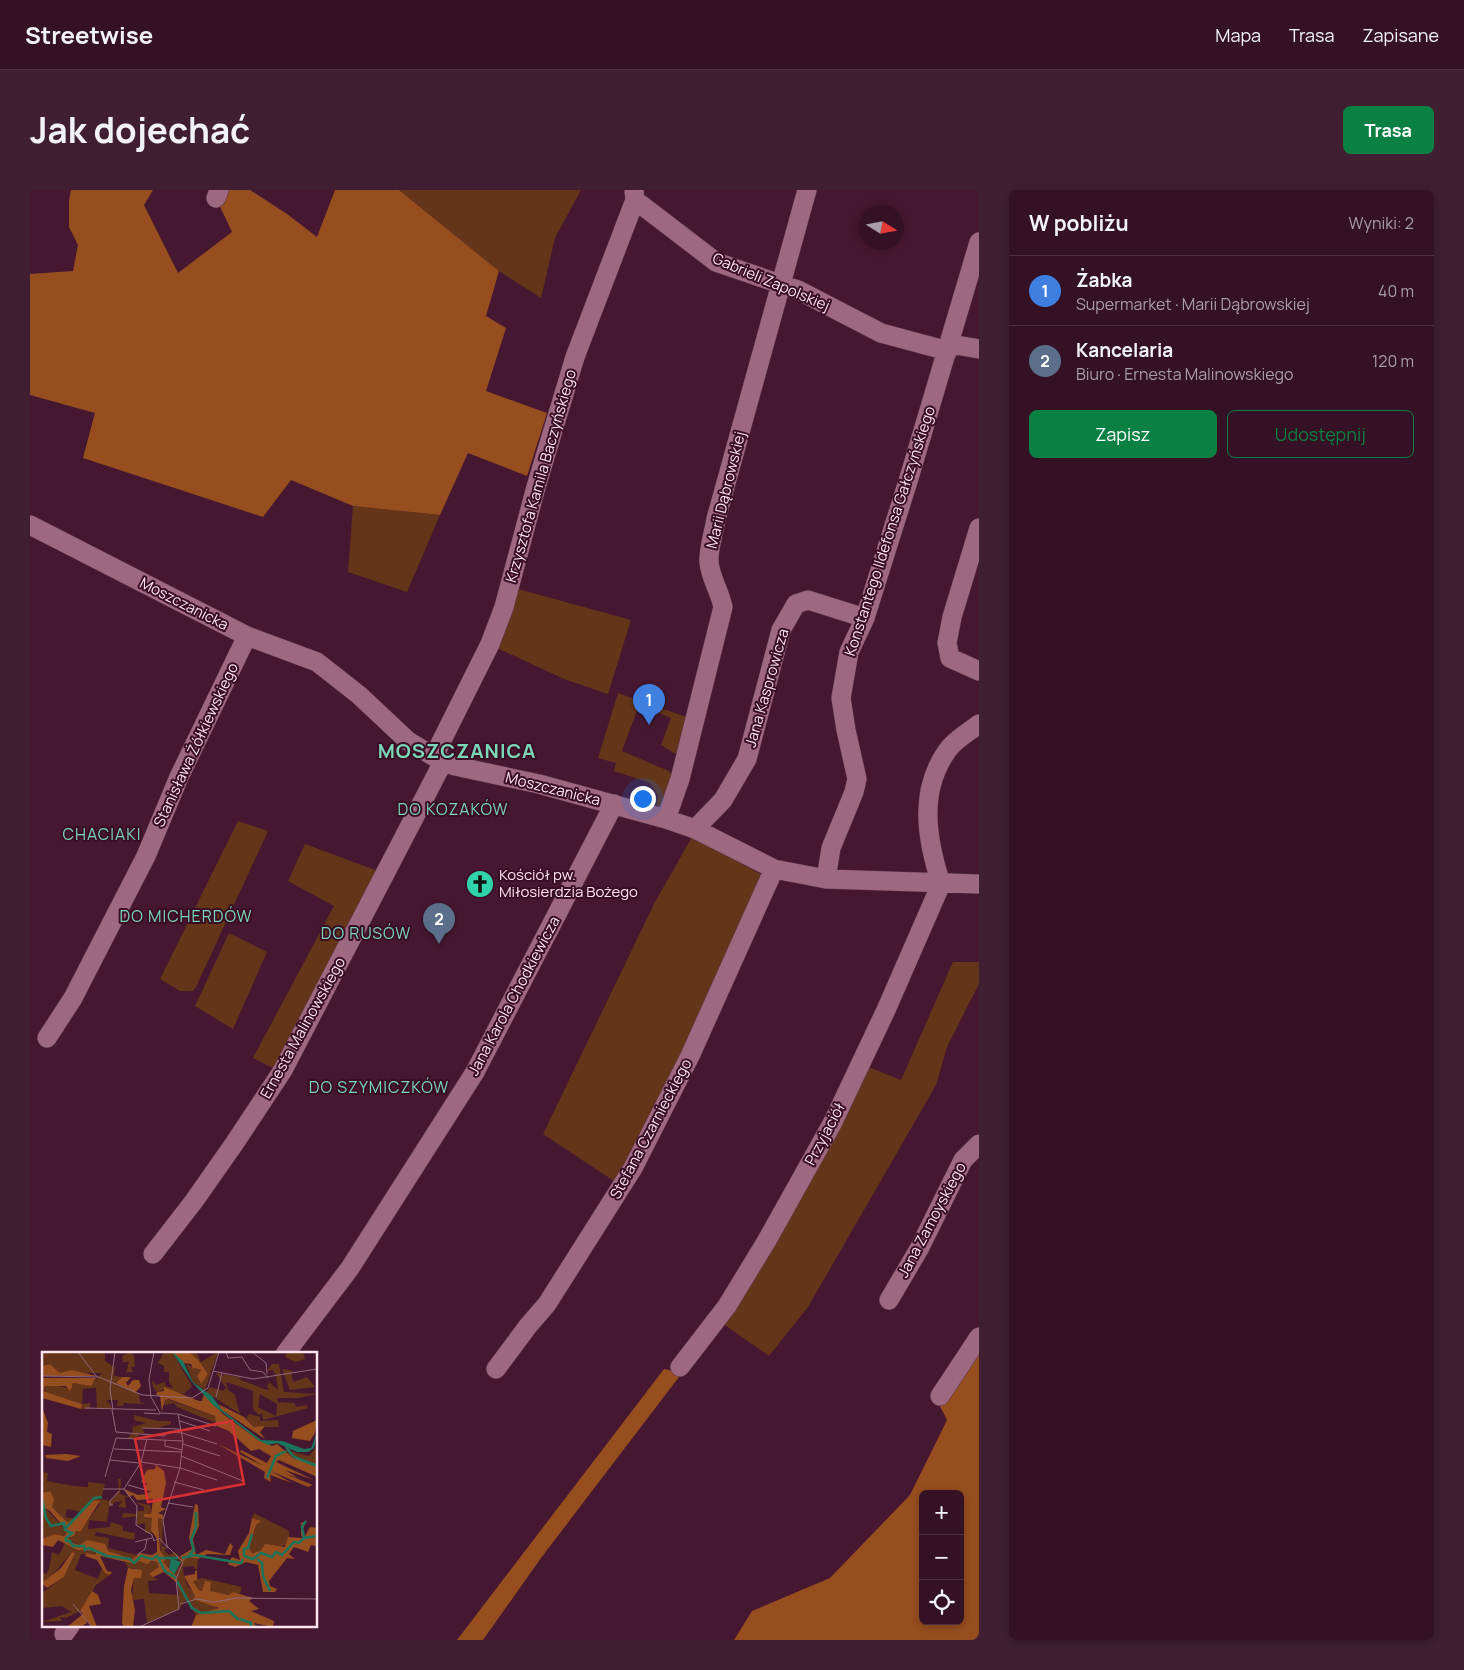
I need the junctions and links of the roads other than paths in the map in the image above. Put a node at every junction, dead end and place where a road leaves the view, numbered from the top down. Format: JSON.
{"nodes":[{"id":1,"x":807,"y":190,"type":"edge"},
{"id":2,"x":634,"y":195,"type":"edge"},
{"id":3,"x":979,"y":242,"type":"edge"},
{"id":4,"x":782,"y":285,"type":"junction"},
{"id":5,"x":949,"y":347,"type":"junction"},
{"id":6,"x":979,"y":349,"type":"edge"},
{"id":7,"x":30,"y":524,"type":"edge"},
{"id":8,"x":979,"y":528,"type":"edge"},
{"id":9,"x":865,"y":618,"type":"junction"},
{"id":10,"x":247,"y":636,"type":"junction"},
{"id":11,"x":979,"y":671,"type":"edge"},
{"id":12,"x":979,"y":724,"type":"edge"},
{"id":13,"x":439,"y":759,"type":"junction"},
{"id":14,"x":614,"y":804,"type":"junction"},
{"id":15,"x":666,"y":819,"type":"junction"},
{"id":16,"x":695,"y":829,"type":"junction"},
{"id":17,"x":774,"y":870,"type":"junction"},
{"id":18,"x":826,"y":879,"type":"junction"},
{"id":19,"x":941,"y":884,"type":"junction"},
{"id":20,"x":979,"y":884,"type":"edge"},
{"id":21,"x":47,"y":1038,"type":"dead end"},
{"id":22,"x":979,"y":1144,"type":"edge"},
{"id":23,"x":153,"y":1254,"type":"dead end"},
{"id":24,"x":889,"y":1300,"type":"dead end"},
{"id":25,"x":979,"y":1337,"type":"edge"},
{"id":26,"x":287,"y":1352,"type":"edge"},
{"id":27,"x":680,"y":1367,"type":"dead end"},
{"id":28,"x":496,"y":1370,"type":"dead end"},
{"id":29,"x":940,"y":1396,"type":"dead end"}],
"edges":[{"from":1,"to":4,"type":"street","name":"Marii Dąbrowskiej"},
{"from":2,"to":4,"type":"street","name":"Gabrieli Zapolskiej"},
{"from":2,"to":13,"type":"street","name":"Krzysztofa Kamila Baczyńskiego"},
{"from":3,"to":5,"type":"street","name":"Konstantego Ildefonsa Gałczyńskiego"},
{"from":4,"to":5,"type":"street","name":"Gabrieli Zapolskiej"},
{"from":4,"to":15,"type":"street","name":"Marii Dąbrowskiej"},
{"from":5,"to":6,"type":"street","name":"Gabrieli Zapolskiej"},
{"from":5,"to":9,"type":"street","name":"Konstantego Ildefonsa Gałczyńskiego"},
{"from":7,"to":10,"type":"street","name":"Moszczanicka"},
{"from":8,"to":11,"type":"street"},
{"from":9,"to":16,"type":"street","name":"Jana Kasprowicza"},
{"from":9,"to":18,"type":"street","name":"Konstantego Ildefonsa Gałczyńskiego"},
{"from":10,"to":13,"type":"street","name":"Moszczanicka"},
{"from":10,"to":21,"type":"street","name":"Stanisława Żółkiewskiego"},
{"from":12,"to":19,"type":"street"},
{"from":13,"to":14,"type":"street","name":"Moszczanicka"},
{"from":13,"to":23,"type":"street","name":"Ernesta Malinowskiego"},
{"from":14,"to":15,"type":"street","name":"Moszczanicka"},
{"from":14,"to":26,"type":"street","name":"Jana Karola Chodkiewicza"},
{"from":15,"to":16,"type":"street","name":"Moszczanicka"},
{"from":16,"to":17,"type":"street","name":"Moszczanicka"},
{"from":17,"to":18,"type":"street","name":"Moszczanicka"},
{"from":17,"to":28,"type":"street","name":"Stefana Czarnieckiego"},
{"from":18,"to":19,"type":"street","name":"Moszczanicka"},
{"from":19,"to":20,"type":"street","name":"Moszczanicka"},
{"from":19,"to":27,"type":"street","name":"Przyjaciół"},
{"from":22,"to":24,"type":"street","name":"Jana Zamoyskiego"},
{"from":25,"to":29,"type":"street"}]}
